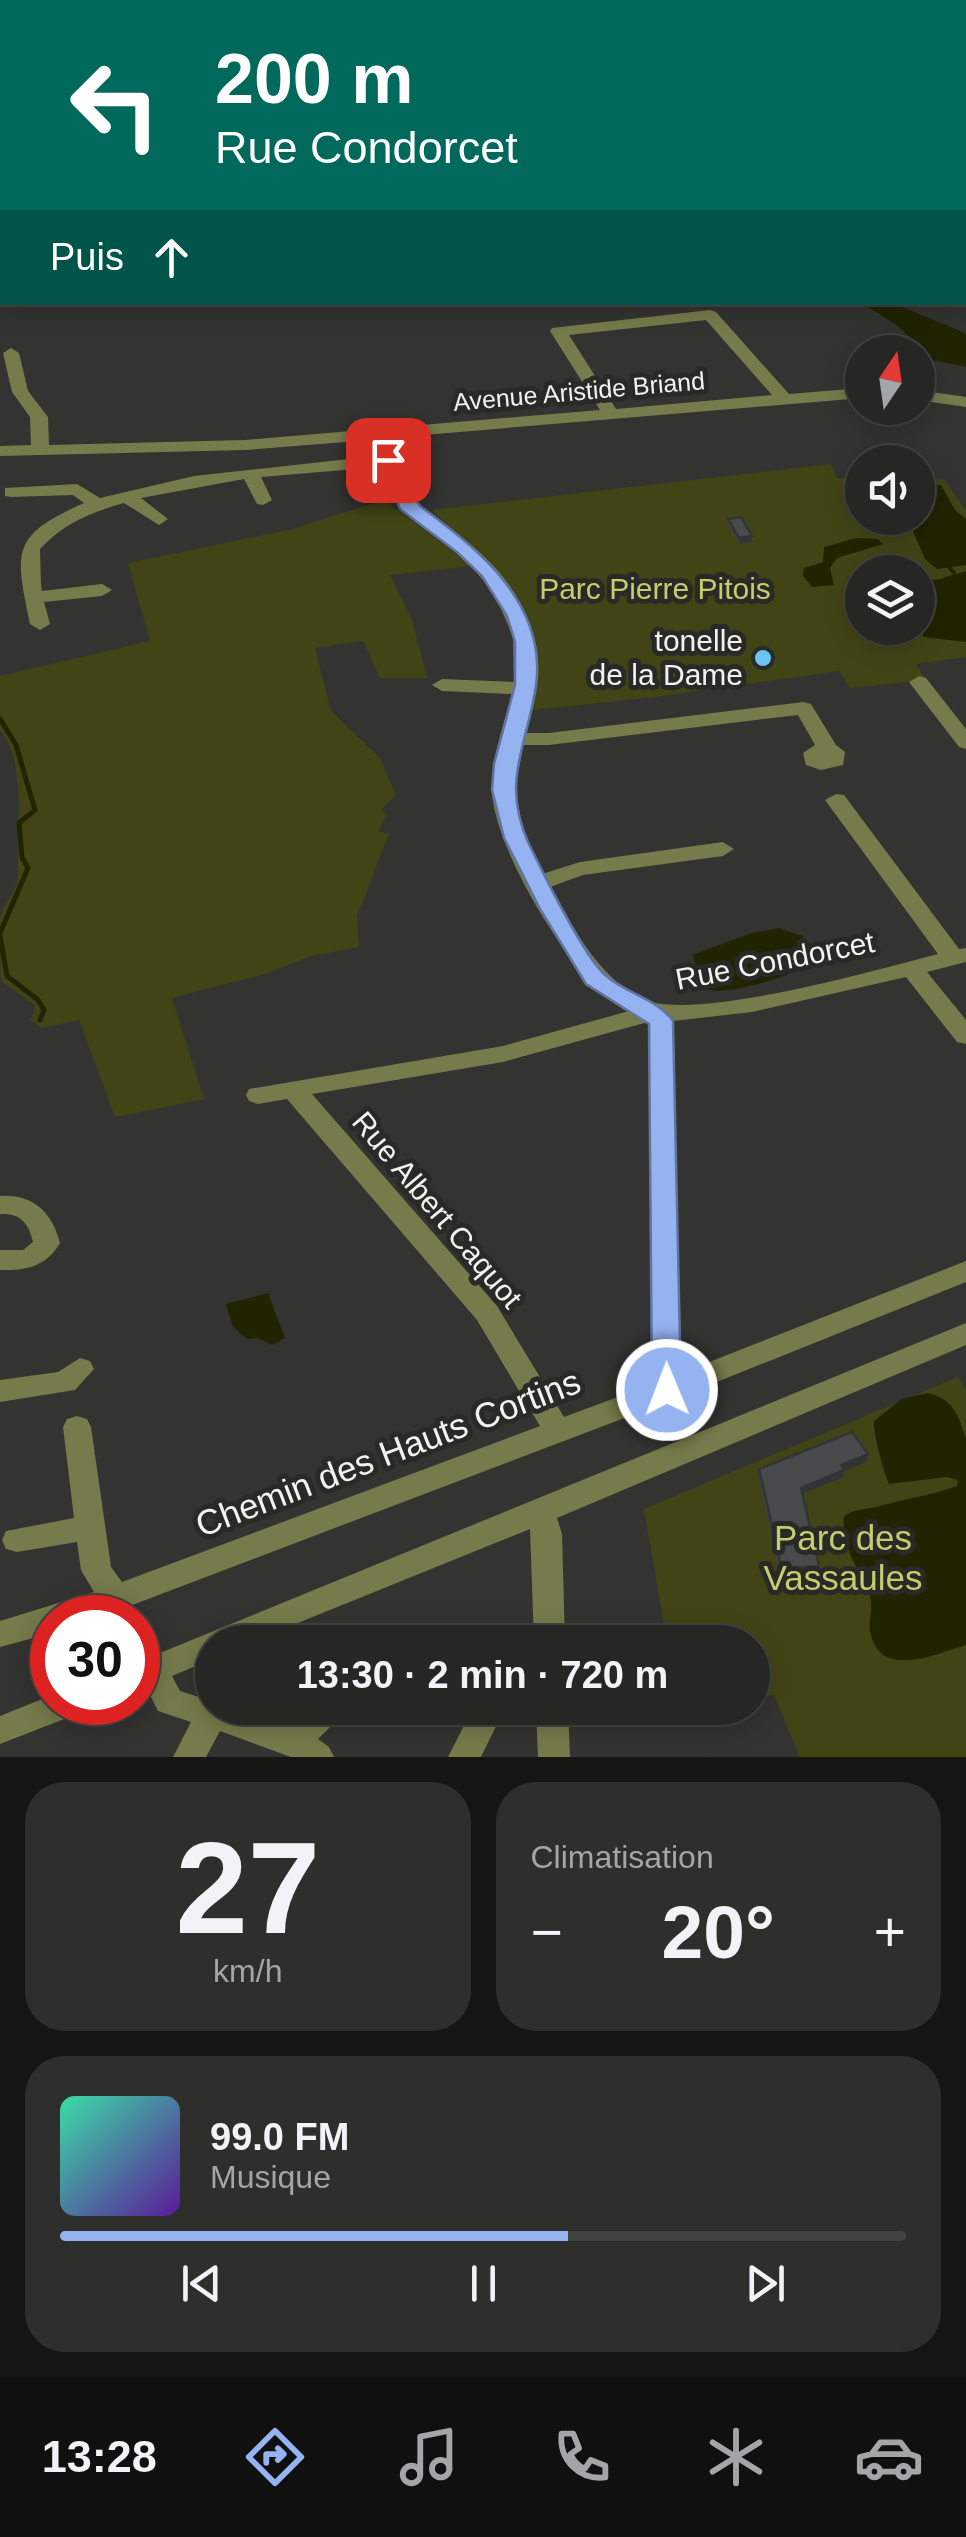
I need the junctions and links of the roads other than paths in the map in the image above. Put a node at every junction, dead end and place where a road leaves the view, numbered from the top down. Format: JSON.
{"nodes":[{"id":1,"x":11,"y":353,"type":"dead end"},
{"id":2,"x":845,"y":394,"type":"edge"},
{"id":3,"x":935,"y":397,"type":"edge"},
{"id":4,"x":784,"y":399,"type":"junction"},
{"id":5,"x":966,"y":402,"type":"edge"},
{"id":6,"x":611,"y":414,"type":"junction"},
{"id":7,"x":378,"y":434,"type":"junction"},
{"id":8,"x":40,"y":449,"type":"junction"},
{"id":9,"x":0,"y":450,"type":"edge"},
{"id":10,"x":388,"y":460,"type":"junction"},
{"id":11,"x":251,"y":474,"type":"junction"},
{"id":12,"x":10,"y":492,"type":"dead end"},
{"id":13,"x":127,"y":496,"type":"junction"},
{"id":14,"x":263,"y":500,"type":"dead end"},
{"id":15,"x":100,"y":506,"type":"junction"},
{"id":16,"x":159,"y":519,"type":"dead end"},
{"id":17,"x":102,"y":590,"type":"dead end"},
{"id":18,"x":35,"y":598,"type":"junction"},
{"id":19,"x":40,"y":624,"type":"dead end"},
{"id":20,"x":920,"y":682,"type":"dead end"},
{"id":21,"x":442,"y":685,"type":"dead end"},
{"id":22,"x":525,"y":689,"type":"junction"},
{"id":23,"x":511,"y":740,"type":"junction"},
{"id":24,"x":966,"y":743,"type":"edge"},
{"id":25,"x":826,"y":746,"type":"dead end"},
{"id":26,"x":836,"y":800,"type":"dead end"},
{"id":27,"x":723,"y":849,"type":"dead end"},
{"id":28,"x":538,"y":884,"type":"junction"},
{"id":29,"x":959,"y":956,"type":"edge"},
{"id":30,"x":911,"y":968,"type":"junction"},
{"id":31,"x":652,"y":1013,"type":"junction"},
{"id":32,"x":966,"y":1036,"type":"edge"},
{"id":33,"x":292,"y":1088,"type":"junction"},
{"id":34,"x":258,"y":1095,"type":"dead end"},
{"id":35,"x":0,"y":1205,"type":"edge"},
{"id":36,"x":0,"y":1260,"type":"edge"},
{"id":37,"x":966,"y":1272,"type":"edge"},
{"id":38,"x":966,"y":1333,"type":"edge"},
{"id":39,"x":80,"y":1369,"type":"dead end"},
{"id":40,"x":667,"y":1390,"type":"junction"},
{"id":41,"x":0,"y":1391,"type":"edge"},
{"id":42,"x":77,"y":1427,"type":"dead end"},
{"id":43,"x":557,"y":1430,"type":"junction"},
{"id":44,"x":540,"y":1511,"type":"junction"},
{"id":45,"x":89,"y":1528,"type":"junction"},
{"id":46,"x":17,"y":1540,"type":"dead end"},
{"id":47,"x":114,"y":1595,"type":"edge"},
{"id":48,"x":118,"y":1595,"type":"edge"},
{"id":49,"x":261,"y":1625,"type":"edge"},
{"id":50,"x":550,"y":1625,"type":"edge"},
{"id":51,"x":30,"y":1626,"type":"edge"},
{"id":52,"x":0,"y":1634,"type":"edge"},
{"id":53,"x":195,"y":1652,"type":"edge"},
{"id":54,"x":160,"y":1667,"type":"edge"},
{"id":55,"x":160,"y":1691,"type":"edge"},
{"id":56,"x":195,"y":1711,"type":"edge"},
{"id":57,"x":30,"y":1718,"type":"edge"},
{"id":58,"x":207,"y":1725,"type":"edge"},
{"id":59,"x":235,"y":1725,"type":"edge"},
{"id":60,"x":319,"y":1725,"type":"edge"},
{"id":61,"x":480,"y":1725,"type":"edge"},
{"id":62,"x":553,"y":1725,"type":"edge"},
{"id":63,"x":0,"y":1730,"type":"edge"},
{"id":64,"x":306,"y":1749,"type":"edge"},
{"id":65,"x":189,"y":1757,"type":"edge"},
{"id":66,"x":464,"y":1757,"type":"edge"},
{"id":67,"x":554,"y":1757,"type":"edge"}],
"edges":[{"from":1,"to":8,"type":"street"},
{"from":2,"to":4,"type":"street","name":"Avenue Aristide Briand"},
{"from":3,"to":5,"type":"street"},
{"from":4,"to":6,"type":"street","name":"Avenue Aristide Briand"},
{"from":4,"to":6,"type":"street"},
{"from":6,"to":7,"type":"street","name":"Avenue Aristide Briand"},
{"from":7,"to":8,"type":"street","name":"Avenue Aristide Briand"},
{"from":7,"to":10,"type":"street","name":"Rue Condorcet"},
{"from":8,"to":9,"type":"street","name":"Avenue Aristide Briand"},
{"from":10,"to":11,"type":"street"},
{"from":10,"to":22,"type":"street","name":"Rue Condorcet"},
{"from":11,"to":13,"type":"street"},
{"from":11,"to":14,"type":"street"},
{"from":12,"to":15,"type":"street"},
{"from":13,"to":15,"type":"street"},
{"from":13,"to":16,"type":"street"},
{"from":15,"to":18,"type":"street"},
{"from":17,"to":18,"type":"street"},
{"from":18,"to":19,"type":"street"},
{"from":20,"to":24,"type":"street"},
{"from":21,"to":22,"type":"street"},
{"from":22,"to":23,"type":"street","name":"Rue Condorcet"},
{"from":23,"to":25,"type":"street"},
{"from":23,"to":28,"type":"street","name":"Rue Condorcet"},
{"from":26,"to":29,"type":"street"},
{"from":27,"to":28,"type":"street"},
{"from":28,"to":31,"type":"street","name":"Rue Condorcet"},
{"from":29,"to":30,"type":"street","name":"Rue Condorcet"},
{"from":30,"to":31,"type":"street","name":"Rue Condorcet"},
{"from":30,"to":32,"type":"street"},
{"from":31,"to":33,"type":"street","name":"Rue Albert Caquot"},
{"from":31,"to":40,"type":"street"},
{"from":33,"to":34,"type":"street","name":"Rue Albert Caquot"},
{"from":33,"to":43,"type":"street","name":"Rue Albert Caquot"},
{"from":35,"to":36,"type":"street"},
{"from":37,"to":40,"type":"street","name":"Chemin des Hauts Cortins"},
{"from":38,"to":44,"type":"street"},
{"from":39,"to":41,"type":"street"},
{"from":40,"to":43,"type":"street","name":"Chemin des Hauts Cortins"},
{"from":42,"to":45,"type":"street"},
{"from":43,"to":48,"type":"street","name":"Chemin des Hauts Cortins"},
{"from":44,"to":49,"type":"street"},
{"from":44,"to":50,"type":"street"},
{"from":45,"to":46,"type":"street"},
{"from":45,"to":47,"type":"street"},
{"from":51,"to":52,"type":"street"},
{"from":53,"to":54,"type":"street"},
{"from":55,"to":56,"type":"street"},
{"from":57,"to":63,"type":"street"},
{"from":58,"to":65,"type":"street"},
{"from":59,"to":64,"type":"street"},
{"from":60,"to":64,"type":"street"},
{"from":61,"to":66,"type":"street"},
{"from":62,"to":67,"type":"street"}]}
